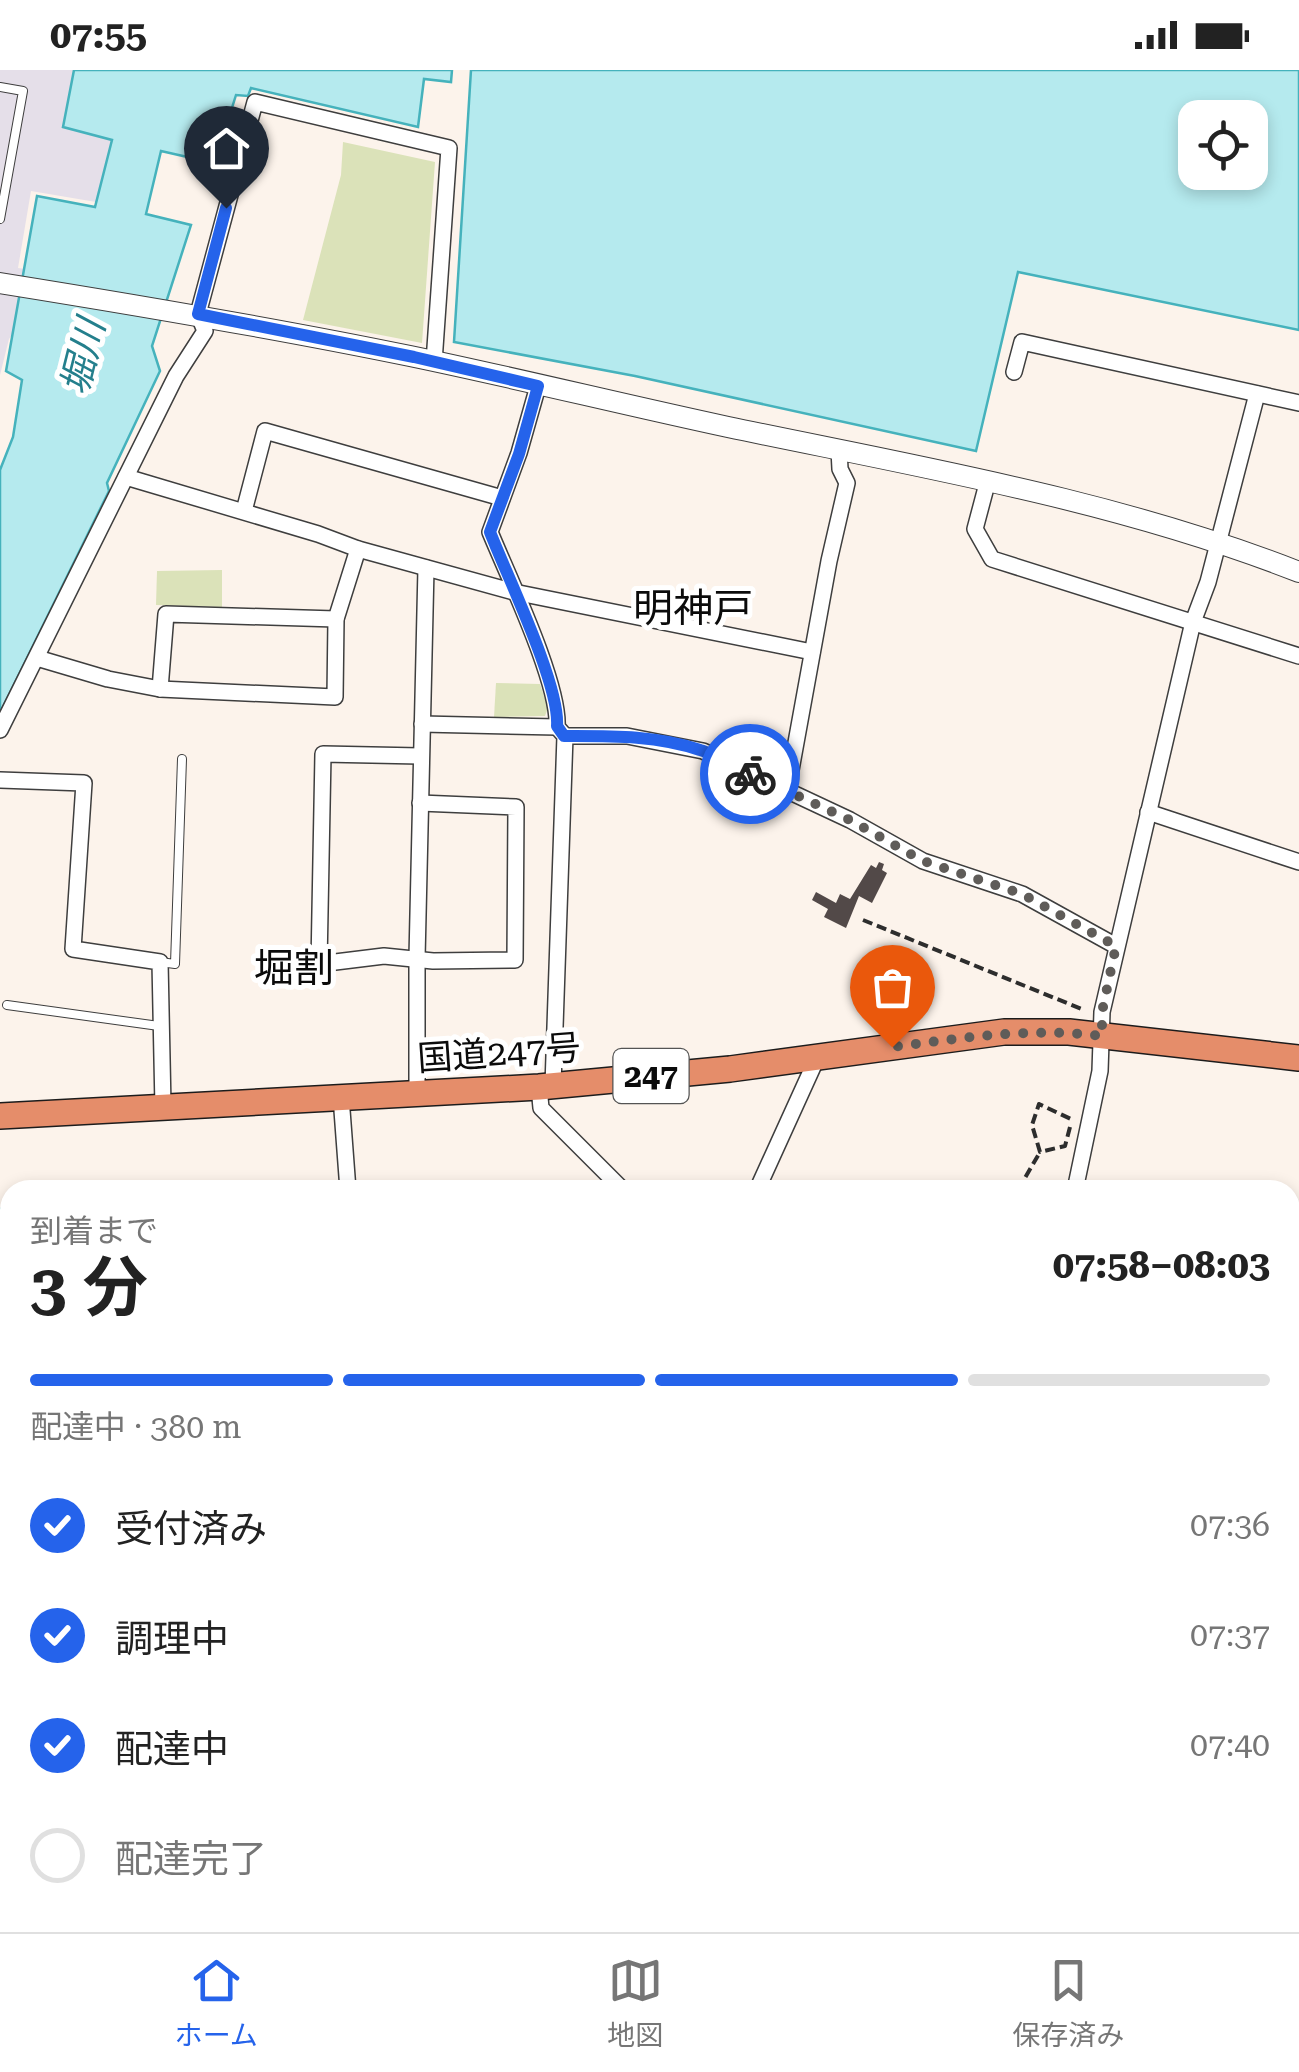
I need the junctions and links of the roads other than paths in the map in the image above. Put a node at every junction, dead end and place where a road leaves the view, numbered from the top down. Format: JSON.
{"nodes":[{"id":1,"x":0,"y":87,"type":"edge"},
{"id":2,"x":0,"y":219,"type":"edge"},
{"id":3,"x":0,"y":283,"type":"edge"},
{"id":4,"x":198,"y":314,"type":"junction"},
{"id":5,"x":434,"y":362,"type":"junction"},
{"id":6,"x":1014,"y":372,"type":"dead end"},
{"id":7,"x":538,"y":386,"type":"junction"},
{"id":8,"x":1257,"y":394,"type":"junction"},
{"id":9,"x":1299,"y":403,"type":"edge"},
{"id":10,"x":840,"y":450,"type":"junction"},
{"id":11,"x":126,"y":478,"type":"junction"},
{"id":12,"x":988,"y":480,"type":"junction"},
{"id":13,"x":502,"y":498,"type":"junction"},
{"id":14,"x":244,"y":511,"type":"junction"},
{"id":15,"x":1219,"y":542,"type":"junction"},
{"id":16,"x":358,"y":549,"type":"junction"},
{"id":17,"x":426,"y":568,"type":"junction"},
{"id":18,"x":1299,"y":572,"type":"edge"},
{"id":19,"x":514,"y":592,"type":"junction"},
{"id":20,"x":336,"y":619,"type":"junction"},
{"id":21,"x":1193,"y":622,"type":"junction"},
{"id":22,"x":812,"y":652,"type":"junction"},
{"id":23,"x":1299,"y":656,"type":"edge"},
{"id":24,"x":37,"y":658,"type":"junction"},
{"id":25,"x":160,"y":689,"type":"junction"},
{"id":26,"x":422,"y":724,"type":"junction"},
{"id":27,"x":0,"y":730,"type":"edge"},
{"id":28,"x":561,"y":731,"type":"junction"},
{"id":29,"x":420,"y":756,"type":"junction"},
{"id":30,"x":182,"y":760,"type":"dead end"},
{"id":31,"x":0,"y":780,"type":"edge"},
{"id":32,"x":787,"y":792,"type":"junction"},
{"id":33,"x":420,"y":803,"type":"junction"},
{"id":34,"x":1148,"y":812,"type":"junction"},
{"id":35,"x":1299,"y":862,"type":"edge"},
{"id":36,"x":1116,"y":946,"type":"junction"},
{"id":37,"x":416,"y":958,"type":"junction"},
{"id":38,"x":160,"y":962,"type":"junction"},
{"id":39,"x":7,"y":1005,"type":"dead end"},
{"id":40,"x":159,"y":1026,"type":"junction"},
{"id":41,"x":1102,"y":1036,"type":"junction"},
{"id":42,"x":817,"y":1058,"type":"junction"},
{"id":43,"x":1299,"y":1058,"type":"edge"},
{"id":44,"x":546,"y":1086,"type":"junction"},
{"id":45,"x":417,"y":1094,"type":"junction"},
{"id":46,"x":341,"y":1098,"type":"junction"},
{"id":47,"x":163,"y":1107,"type":"junction"},
{"id":48,"x":0,"y":1116,"type":"edge"},
{"id":49,"x":347,"y":1180,"type":"edge"},
{"id":50,"x":613,"y":1180,"type":"edge"},
{"id":51,"x":762,"y":1180,"type":"edge"},
{"id":52,"x":1077,"y":1180,"type":"edge"}],
"edges":[{"from":1,"to":2,"type":"lane"},
{"from":3,"to":4,"type":"street"},
{"from":4,"to":5,"type":"street"},
{"from":4,"to":5,"type":"street"},
{"from":4,"to":11,"type":"street"},
{"from":5,"to":7,"type":"street"},
{"from":6,"to":8,"type":"street"},
{"from":7,"to":10,"type":"street"},
{"from":7,"to":13,"type":"street"},
{"from":8,"to":9,"type":"street"},
{"from":8,"to":15,"type":"street"},
{"from":10,"to":12,"type":"street"},
{"from":10,"to":22,"type":"street"},
{"from":11,"to":14,"type":"street"},
{"from":11,"to":24,"type":"street"},
{"from":12,"to":15,"type":"street"},
{"from":12,"to":21,"type":"street"},
{"from":13,"to":14,"type":"street"},
{"from":13,"to":19,"type":"street"},
{"from":14,"to":16,"type":"street"},
{"from":15,"to":18,"type":"street"},
{"from":15,"to":21,"type":"street"},
{"from":16,"to":17,"type":"street"},
{"from":16,"to":20,"type":"street"},
{"from":17,"to":19,"type":"street"},
{"from":17,"to":26,"type":"street"},
{"from":19,"to":22,"type":"street"},
{"from":19,"to":28,"type":"street"},
{"from":20,"to":25,"type":"street"},
{"from":20,"to":25,"type":"street"},
{"from":21,"to":23,"type":"street"},
{"from":21,"to":34,"type":"street"},
{"from":22,"to":32,"type":"street"},
{"from":24,"to":25,"type":"street"},
{"from":24,"to":27,"type":"street"},
{"from":26,"to":28,"type":"street"},
{"from":26,"to":29,"type":"street"},
{"from":28,"to":32,"type":"street"},
{"from":28,"to":44,"type":"street"},
{"from":29,"to":33,"type":"street"},
{"from":29,"to":37,"type":"street"},
{"from":30,"to":38,"type":"lane"},
{"from":31,"to":38,"type":"street"},
{"from":32,"to":36,"type":"street"},
{"from":33,"to":37,"type":"street"},
{"from":33,"to":37,"type":"street"},
{"from":34,"to":35,"type":"street"},
{"from":34,"to":36,"type":"street"},
{"from":36,"to":41,"type":"street"},
{"from":37,"to":45,"type":"street"},
{"from":38,"to":40,"type":"street"},
{"from":39,"to":40,"type":"lane"},
{"from":40,"to":47,"type":"street"},
{"from":41,"to":42,"type":"highway","name":"国道247号","number":"247"},
{"from":41,"to":43,"type":"highway","name":"国道247号","number":"247"},
{"from":41,"to":52,"type":"street"},
{"from":42,"to":44,"type":"highway","name":"国道247号","number":"247"},
{"from":42,"to":51,"type":"street"},
{"from":44,"to":45,"type":"highway","name":"国道247号","number":"247"},
{"from":44,"to":50,"type":"street"},
{"from":45,"to":46,"type":"highway","name":"国道247号","number":"247"},
{"from":46,"to":47,"type":"highway","name":"国道247号","number":"247"},
{"from":46,"to":49,"type":"street"},
{"from":47,"to":48,"type":"highway","name":"国道247号","number":"247"}]}
